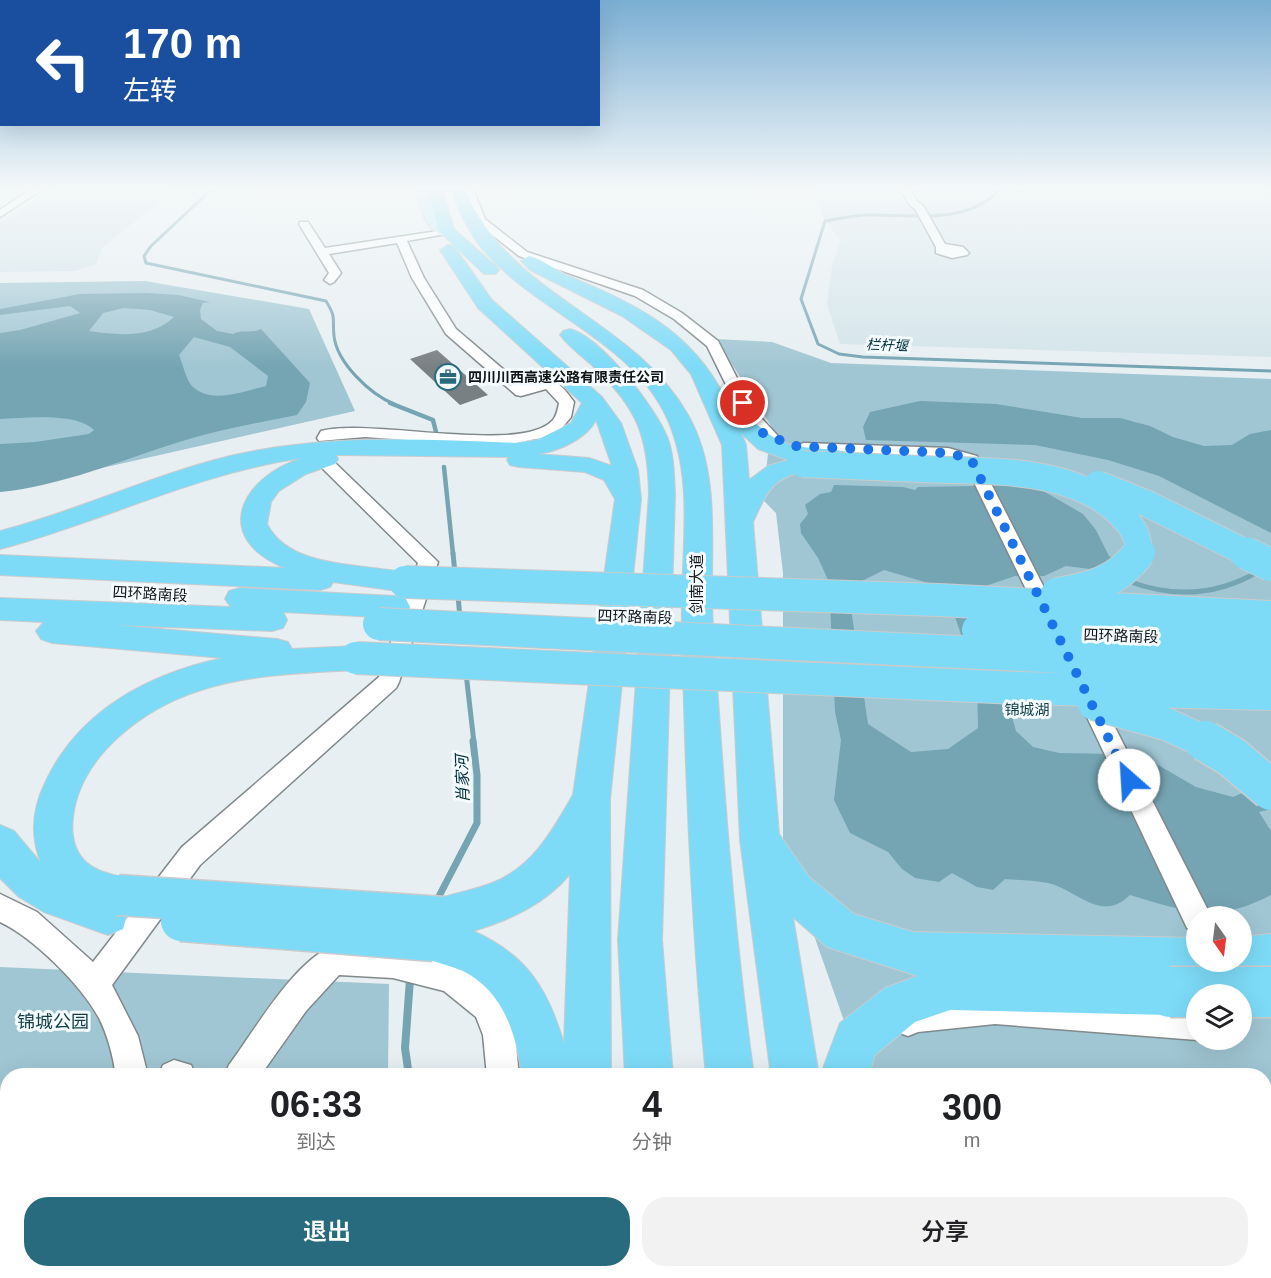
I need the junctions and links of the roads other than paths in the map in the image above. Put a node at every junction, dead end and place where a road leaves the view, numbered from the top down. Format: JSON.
{"nodes":[{"id":1,"x":320,"y":249,"type":"edge"},
{"id":2,"x":341,"y":249,"type":"edge"},
{"id":3,"x":405,"y":249,"type":"edge"},
{"id":4,"x":447,"y":249,"type":"edge"},
{"id":5,"x":467,"y":249,"type":"edge"},
{"id":6,"x":492,"y":249,"type":"edge"},
{"id":7,"x":513,"y":249,"type":"edge"},
{"id":8,"x":515,"y":249,"type":"edge"},
{"id":9,"x":322,"y":252,"type":"junction"},
{"id":10,"x":330,"y":280,"type":"dead end"},
{"id":11,"x":710,"y":392,"type":"junction"},
{"id":12,"x":594,"y":402,"type":"junction"},
{"id":13,"x":325,"y":438,"type":"dead end"},
{"id":14,"x":325,"y":462,"type":"dead end"},
{"id":15,"x":628,"y":499,"type":"junction"},
{"id":16,"x":739,"y":522,"type":"junction"},
{"id":17,"x":0,"y":540,"type":"edge"},
{"id":18,"x":1271,"y":564,"type":"edge"},
{"id":19,"x":0,"y":565,"type":"edge"},
{"id":20,"x":0,"y":586,"type":"edge"},
{"id":21,"x":939,"y":600,"type":"junction"},
{"id":22,"x":393,"y":604,"type":"junction"},
{"id":23,"x":0,"y":609,"type":"edge"},
{"id":24,"x":1271,"y":617,"type":"edge"},
{"id":25,"x":0,"y":626,"type":"edge"},
{"id":26,"x":1271,"y":644,"type":"edge"},
{"id":27,"x":356,"y":658,"type":"junction"},
{"id":28,"x":1271,"y":667,"type":"edge"},
{"id":29,"x":1017,"y":688,"type":"junction"},
{"id":30,"x":1271,"y":694,"type":"edge"},
{"id":31,"x":1271,"y":790,"type":"edge"},
{"id":32,"x":591,"y":799,"type":"junction"},
{"id":33,"x":760,"y":840,"type":"junction"},
{"id":34,"x":0,"y":844,"type":"edge"},
{"id":35,"x":113,"y":904,"type":"junction"},
{"id":36,"x":1191,"y":906,"type":"edge"},
{"id":37,"x":0,"y":908,"type":"edge"},
{"id":38,"x":425,"y":948,"type":"junction"},
{"id":39,"x":1271,"y":956,"type":"edge"},
{"id":40,"x":1252,"y":958,"type":"edge"},
{"id":41,"x":1181,"y":984,"type":"edge"},
{"id":42,"x":93,"y":986,"type":"junction"},
{"id":43,"x":1271,"y":992,"type":"edge"},
{"id":44,"x":131,"y":1068,"type":"edge"},
{"id":45,"x":245,"y":1068,"type":"edge"},
{"id":46,"x":502,"y":1068,"type":"edge"},
{"id":47,"x":545,"y":1068,"type":"edge"},
{"id":48,"x":587,"y":1068,"type":"edge"},
{"id":49,"x":649,"y":1068,"type":"edge"},
{"id":50,"x":729,"y":1068,"type":"edge"},
{"id":51,"x":794,"y":1068,"type":"edge"},
{"id":52,"x":847,"y":1068,"type":"edge"},
{"id":53,"x":868,"y":1068,"type":"edge"}],
"edges":[{"from":1,"to":9,"type":"street"},
{"from":2,"to":9,"type":"street"},
{"from":3,"to":13,"type":"street"},
{"from":4,"to":12,"type":"highway"},
{"from":5,"to":49,"type":"highway"},
{"from":6,"to":50,"type":"highway","name":"剑南大道"},
{"from":7,"to":11,"type":"highway"},
{"from":8,"to":36,"type":"street"},
{"from":9,"to":10,"type":"street"},
{"from":11,"to":16,"type":"highway"},
{"from":11,"to":18,"type":"highway","bridge":true},
{"from":12,"to":15,"type":"highway"},
{"from":12,"to":17,"type":"highway"},
{"from":14,"to":42,"type":"street"},
{"from":15,"to":22,"type":"highway"},
{"from":15,"to":32,"type":"highway"},
{"from":16,"to":21,"type":"highway","bridge":true},
{"from":16,"to":33,"type":"highway"},
{"from":19,"to":22,"type":"highway"},
{"from":20,"to":22,"type":"highway","name":"四环路南段"},
{"from":21,"to":22,"type":"highway","bridge":true},
{"from":21,"to":24,"type":"highway","bridge":true},
{"from":22,"to":23,"type":"highway","name":"四环路南段"},
{"from":22,"to":26,"type":"highway","name":"四环路南段","bridge":true},
{"from":22,"to":28,"type":"highway","name":"四环路南段","bridge":true},
{"from":25,"to":27,"type":"highway"},
{"from":27,"to":29,"type":"highway","bridge":true},
{"from":27,"to":35,"type":"highway"},
{"from":29,"to":30,"type":"highway","bridge":true},
{"from":29,"to":31,"type":"highway","bridge":true},
{"from":32,"to":38,"type":"highway"},
{"from":32,"to":48,"type":"highway"},
{"from":33,"to":41,"type":"highway"},
{"from":33,"to":51,"type":"highway"},
{"from":34,"to":35,"type":"highway"},
{"from":35,"to":38,"type":"highway","bridge":true},
{"from":37,"to":42,"type":"street"},
{"from":38,"to":45,"type":"street"},
{"from":38,"to":46,"type":"street"},
{"from":38,"to":47,"type":"highway"},
{"from":39,"to":40,"type":"highway"},
{"from":41,"to":43,"type":"highway","bridge":true},
{"from":41,"to":52,"type":"highway"},
{"from":41,"to":53,"type":"street"},
{"from":42,"to":44,"type":"street"}]}
